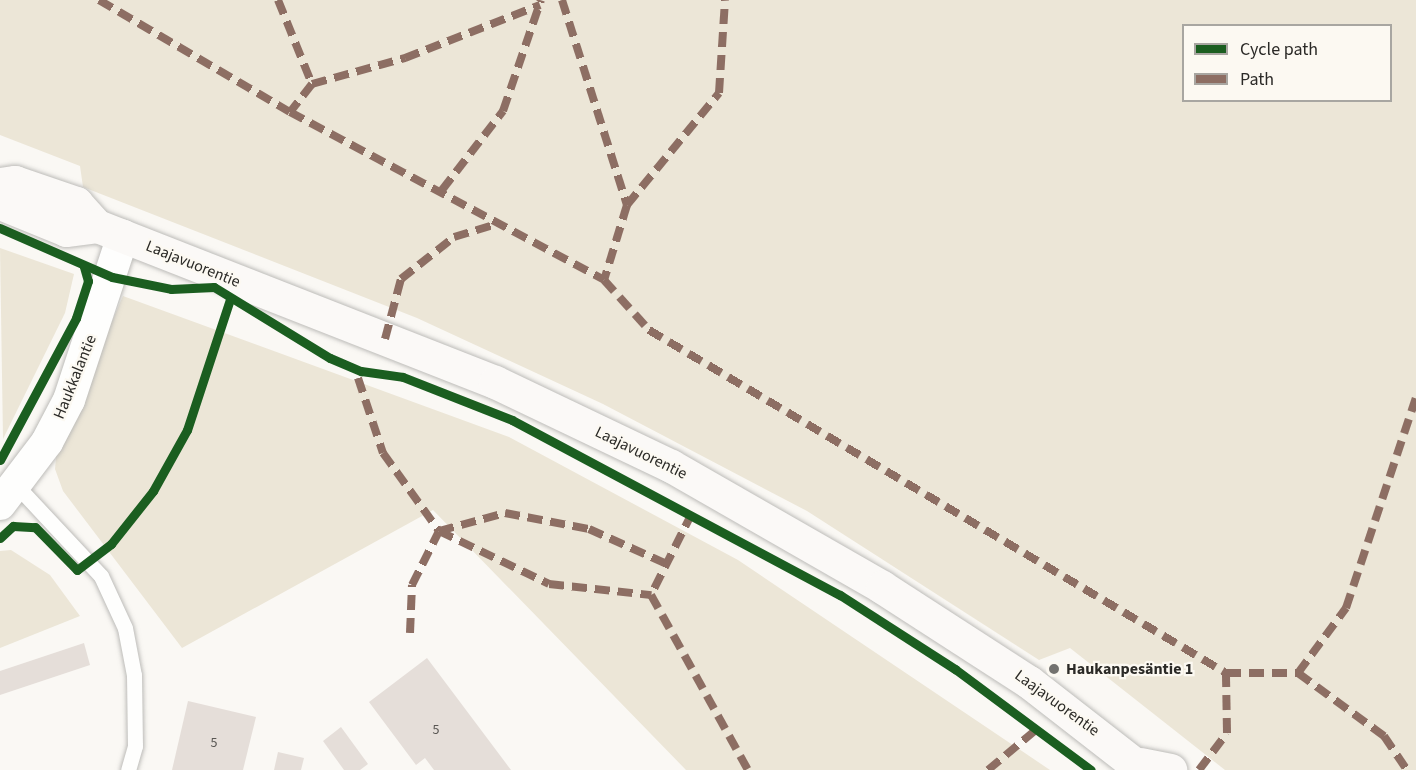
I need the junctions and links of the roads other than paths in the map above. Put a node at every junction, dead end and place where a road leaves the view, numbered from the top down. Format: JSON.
{"nodes":[{"id":1,"x":0,"y":184,"type":"edge"},
{"id":2,"x":0,"y":203,"type":"edge"},
{"id":3,"x":110,"y":231,"type":"junction"},
{"id":4,"x":8,"y":495,"type":"edge"},
{"id":5,"x":1151,"y":768,"type":"edge"},
{"id":6,"x":128,"y":770,"type":"edge"}],
"edges":[{"from":1,"to":3,"type":"street","name":"Laajavuorentie"},
{"from":2,"to":3,"type":"street","name":"Laajavuorentie"},
{"from":3,"to":4,"type":"street","name":"Haukkalantie"},
{"from":3,"to":5,"type":"street","name":"Laajavuorentie"},
{"from":4,"to":6,"type":"lane"}]}
